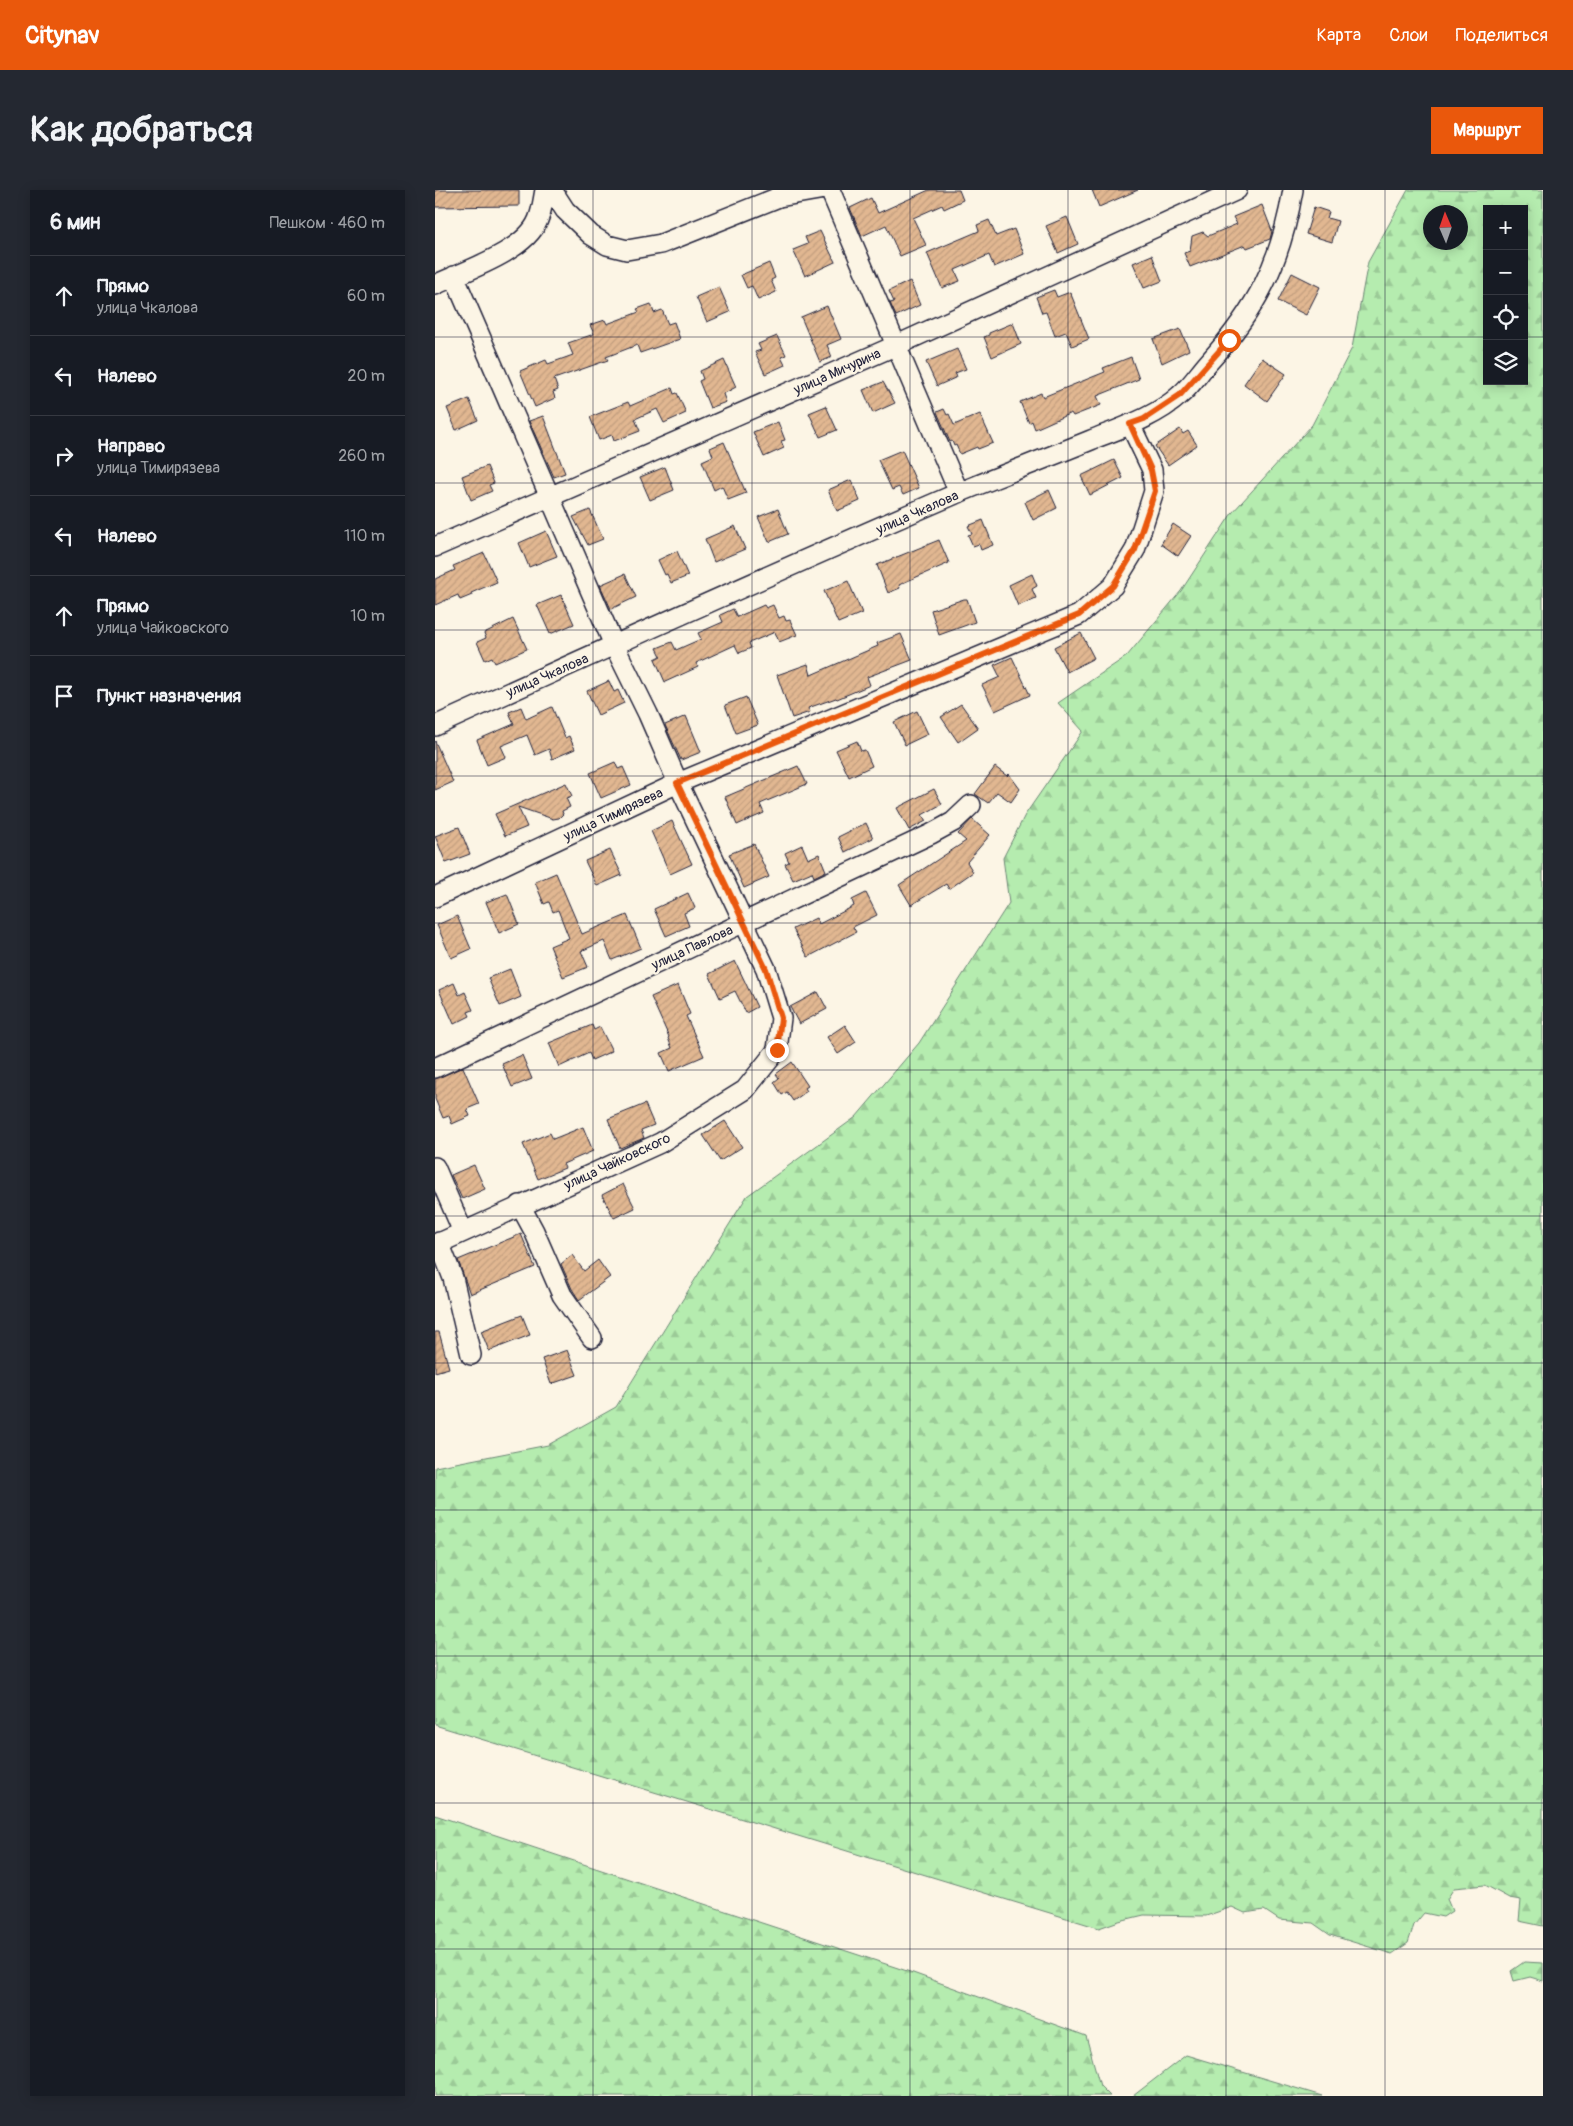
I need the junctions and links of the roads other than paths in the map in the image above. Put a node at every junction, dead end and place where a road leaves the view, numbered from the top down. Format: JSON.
{"nodes":[{"id":1,"x":545,"y":190,"type":"edge"},
{"id":2,"x":552,"y":190,"type":"edge"},
{"id":3,"x":819,"y":190,"type":"edge"},
{"id":4,"x":830,"y":190,"type":"edge"},
{"id":5,"x":1237,"y":190,"type":"edge"},
{"id":6,"x":1293,"y":190,"type":"edge"},
{"id":7,"x":454,"y":276,"type":"junction"},
{"id":8,"x":435,"y":285,"type":"edge"},
{"id":9,"x":897,"y":345,"type":"junction"},
{"id":10,"x":1130,"y":424,"type":"junction"},
{"id":11,"x":959,"y":493,"type":"junction"},
{"id":12,"x":548,"y":497,"type":"junction"},
{"id":13,"x":435,"y":547,"type":"edge"},
{"id":14,"x":614,"y":645,"type":"junction"},
{"id":15,"x":435,"y":726,"type":"edge"},
{"id":16,"x":677,"y":783,"type":"junction"},
{"id":17,"x":971,"y":805,"type":"dead end"},
{"id":18,"x":435,"y":897,"type":"edge"},
{"id":19,"x":743,"y":923,"type":"junction"},
{"id":20,"x":435,"y":1068,"type":"edge"},
{"id":21,"x":435,"y":1167,"type":"edge"},
{"id":22,"x":520,"y":1205,"type":"junction"},
{"id":23,"x":463,"y":1232,"type":"junction"},
{"id":24,"x":437,"y":1244,"type":"edge"},
{"id":25,"x":592,"y":1338,"type":"dead end"},
{"id":26,"x":471,"y":1355,"type":"dead end"}],
"edges":[{"from":1,"to":7,"type":"street"},
{"from":2,"to":3,"type":"street"},
{"from":4,"to":9,"type":"street"},
{"from":5,"to":9,"type":"street","name":"улица Мичурина"},
{"from":6,"to":10,"type":"street","name":"улица Чкалова"},
{"from":7,"to":8,"type":"street"},
{"from":7,"to":12,"type":"street"},
{"from":9,"to":11,"type":"street"},
{"from":9,"to":12,"type":"street","name":"улица Мичурина"},
{"from":10,"to":11,"type":"street","name":"улица Чкалова"},
{"from":10,"to":16,"type":"street","name":"улица Тимирязева"},
{"from":11,"to":14,"type":"street","name":"улица Чкалова"},
{"from":12,"to":13,"type":"street","name":"улица Мичурина"},
{"from":12,"to":14,"type":"street"},
{"from":14,"to":15,"type":"street","name":"улица Чкалова"},
{"from":14,"to":16,"type":"street"},
{"from":16,"to":18,"type":"street","name":"улица Тимирязева"},
{"from":16,"to":19,"type":"street"},
{"from":17,"to":19,"type":"street","name":"улица Павлова"},
{"from":19,"to":20,"type":"street","name":"улица Павлова"},
{"from":19,"to":22,"type":"street","name":"улица Чайковского"},
{"from":21,"to":23,"type":"street"},
{"from":22,"to":23,"type":"street","name":"улица Чайковского"},
{"from":22,"to":25,"type":"street"},
{"from":23,"to":24,"type":"street","name":"улица Чайковского"},
{"from":24,"to":26,"type":"street"}]}
